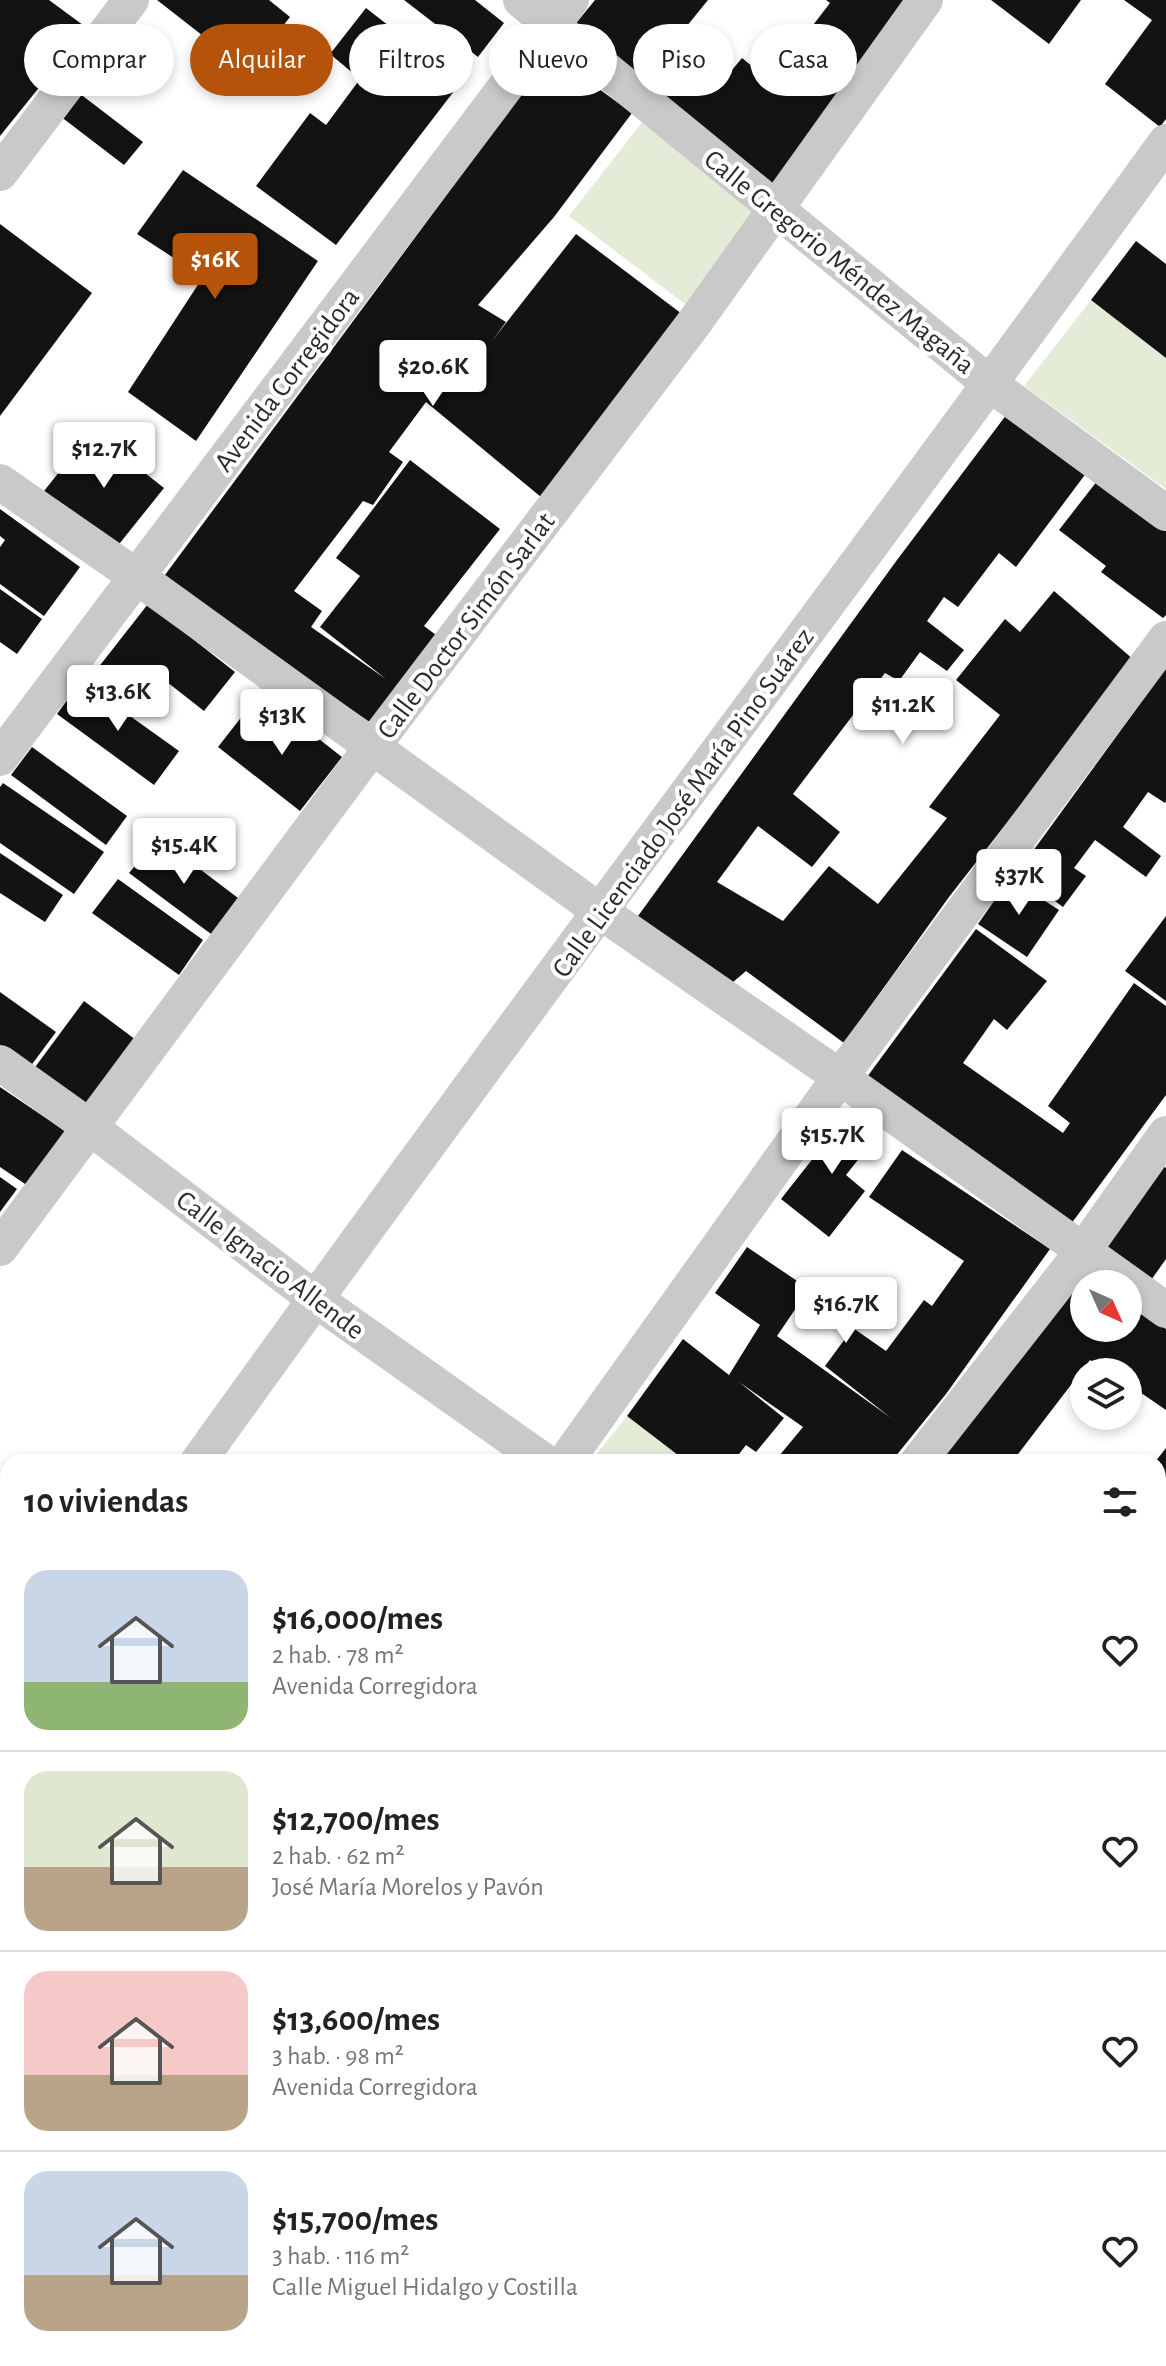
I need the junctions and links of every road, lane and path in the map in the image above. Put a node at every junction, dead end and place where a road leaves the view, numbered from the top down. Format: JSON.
{"nodes":[{"id":1,"x":131,"y":0,"type":"edge"},
{"id":2,"x":521,"y":0,"type":"edge"},
{"id":3,"x":925,"y":0,"type":"edge"},
{"id":4,"x":562,"y":13,"type":"edge"},
{"id":5,"x":1166,"y":142,"type":"edge"},
{"id":6,"x":0,"y":173,"type":"edge"},
{"id":7,"x":775,"y":209,"type":"junction"},
{"id":8,"x":990,"y":384,"type":"junction"},
{"id":9,"x":0,"y":482,"type":"edge"},
{"id":10,"x":1166,"y":513,"type":"edge"},
{"id":11,"x":137,"y":576,"type":"junction"},
{"id":12,"x":1166,"y":639,"type":"edge"},
{"id":13,"x":372,"y":747,"type":"junction"},
{"id":14,"x":0,"y":758,"type":"edge"},
{"id":15,"x":601,"y":912,"type":"junction"},
{"id":16,"x":0,"y":1063,"type":"edge"},
{"id":17,"x":840,"y":1077,"type":"junction"},
{"id":18,"x":91,"y":1128,"type":"junction"},
{"id":19,"x":1166,"y":1134,"type":"edge"},
{"id":20,"x":0,"y":1248,"type":"edge"},
{"id":21,"x":1083,"y":1251,"type":"junction"},
{"id":22,"x":315,"y":1299,"type":"junction"},
{"id":23,"x":1166,"y":1310,"type":"edge"},
{"id":24,"x":204,"y":1454,"type":"edge"},
{"id":25,"x":534,"y":1454,"type":"edge"},
{"id":26,"x":571,"y":1454,"type":"edge"},
{"id":27,"x":924,"y":1454,"type":"edge"}],
"edges":[{"from":1,"to":6,"type":"street"},
{"from":2,"to":4,"type":"street","name":"Calle Gregorio Méndez Magaña"},
{"from":3,"to":7,"type":"street","name":"Calle Doctor Simón Sarlat"},
{"from":4,"to":7,"type":"street","name":"Calle Gregorio Méndez Magaña"},
{"from":4,"to":11,"type":"street","name":"Avenida Corregidora"},
{"from":5,"to":8,"type":"street","name":"Calle Licenciado José María Pino Suárez"},
{"from":7,"to":8,"type":"street","name":"Calle Gregorio Méndez Magaña"},
{"from":7,"to":13,"type":"street","name":"Calle Doctor Simón Sarlat"},
{"from":8,"to":10,"type":"street","name":"Calle Gregorio Méndez Magaña"},
{"from":8,"to":15,"type":"street","name":"Calle Licenciado José María Pino Suárez"},
{"from":9,"to":11,"type":"street"},
{"from":11,"to":13,"type":"street"},
{"from":11,"to":14,"type":"street","name":"Avenida Corregidora"},
{"from":12,"to":17,"type":"street"},
{"from":13,"to":15,"type":"street"},
{"from":13,"to":18,"type":"street","name":"Calle Doctor Simón Sarlat"},
{"from":15,"to":17,"type":"street"},
{"from":15,"to":22,"type":"street","name":"Calle Licenciado José María Pino Suárez"},
{"from":16,"to":18,"type":"street","name":"Calle Ignacio Allende"},
{"from":17,"to":21,"type":"street"},
{"from":17,"to":26,"type":"street"},
{"from":18,"to":20,"type":"street","name":"Calle Doctor Simón Sarlat"},
{"from":18,"to":22,"type":"street","name":"Calle Ignacio Allende"},
{"from":19,"to":21,"type":"street"},
{"from":21,"to":23,"type":"street"},
{"from":21,"to":27,"type":"street"},
{"from":22,"to":24,"type":"street","name":"Calle Licenciado José María Pino Suárez"},
{"from":22,"to":25,"type":"street","name":"Calle Ignacio Allende"}]}
